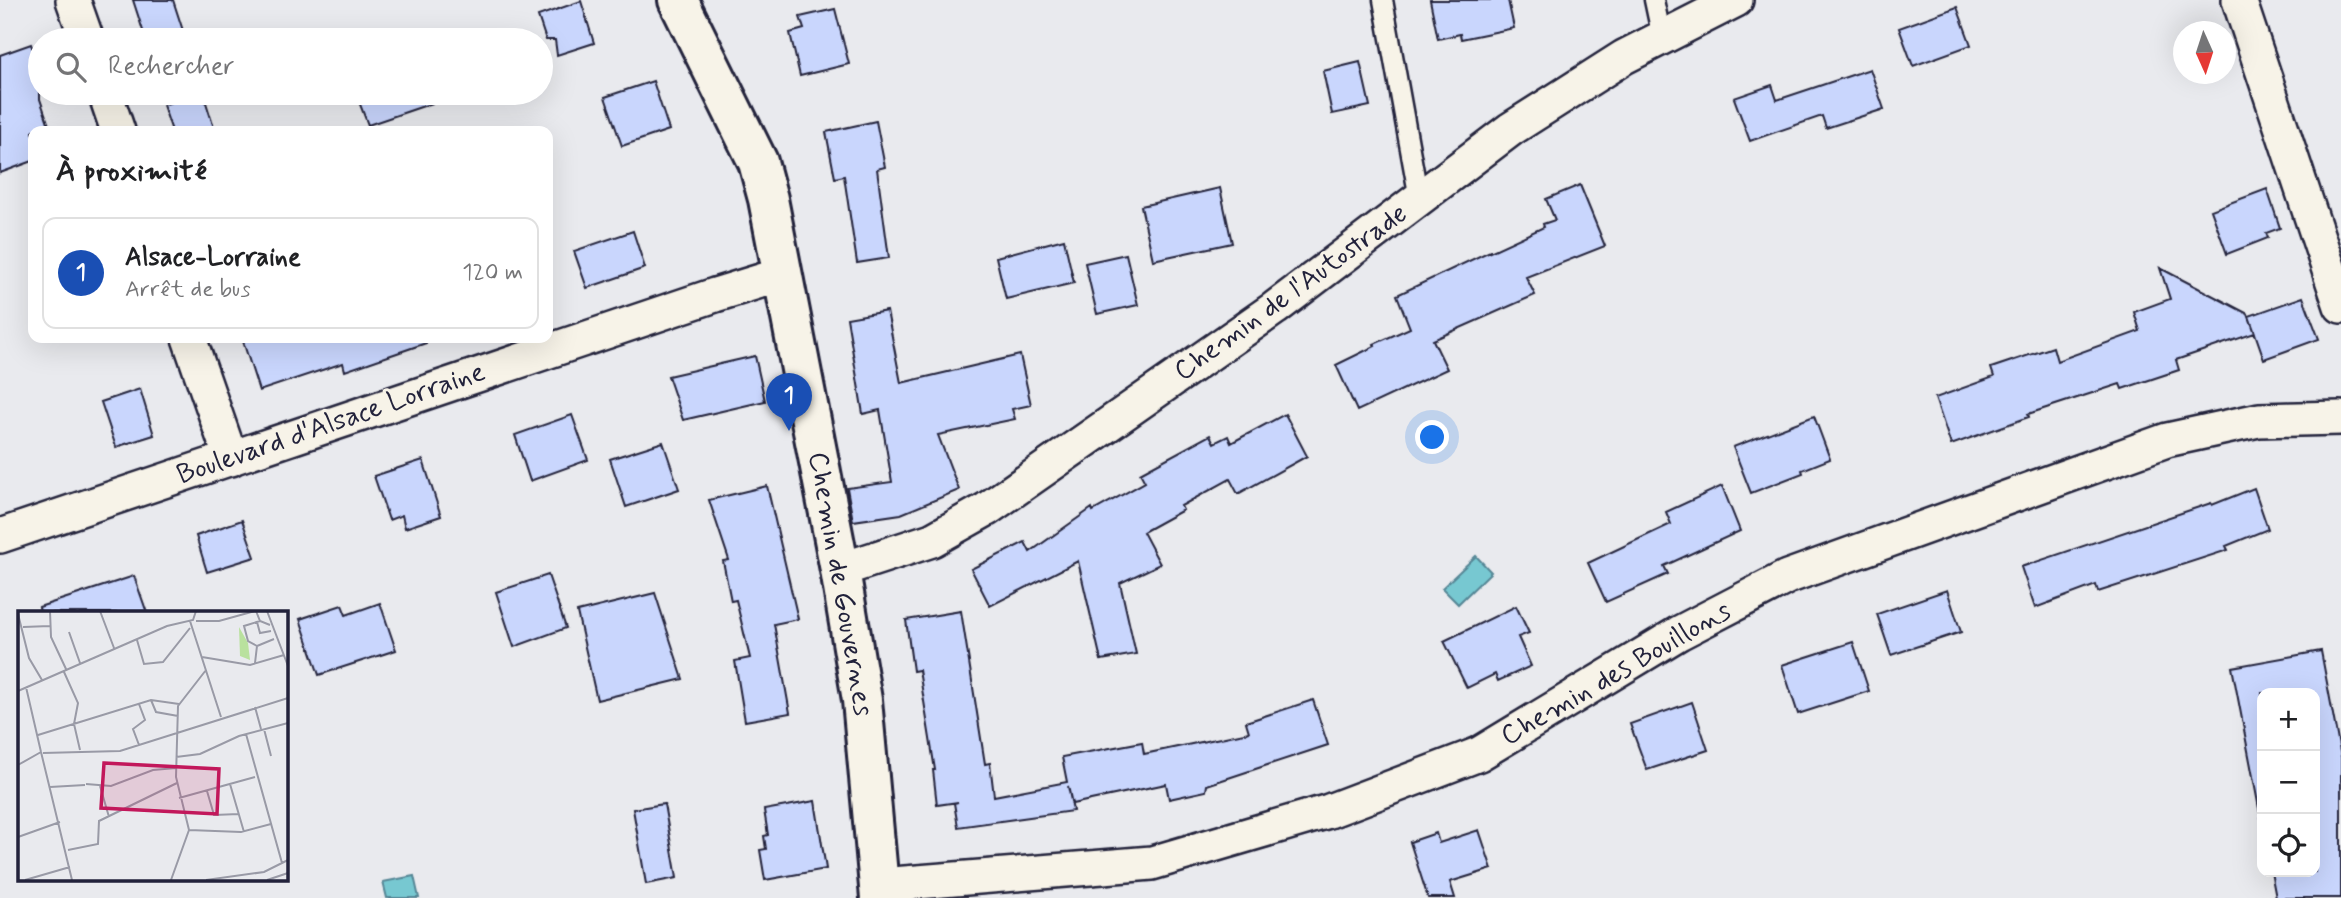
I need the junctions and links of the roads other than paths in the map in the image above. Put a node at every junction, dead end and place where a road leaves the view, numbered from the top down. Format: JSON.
{"nodes":[{"id":1,"x":73,"y":0,"type":"edge"},
{"id":2,"x":678,"y":0,"type":"edge"},
{"id":3,"x":1382,"y":0,"type":"edge"},
{"id":4,"x":1654,"y":0,"type":"edge"},
{"id":5,"x":1736,"y":0,"type":"edge"},
{"id":6,"x":2239,"y":0,"type":"edge"},
{"id":7,"x":83,"y":28,"type":"edge"},
{"id":8,"x":1661,"y":38,"type":"junction"},
{"id":9,"x":109,"y":105,"type":"edge"},
{"id":10,"x":116,"y":126,"type":"edge"},
{"id":11,"x":1419,"y":199,"type":"junction"},
{"id":12,"x":783,"y":274,"type":"junction"},
{"id":13,"x":2341,"y":306,"type":"edge"},
{"id":14,"x":191,"y":343,"type":"edge"},
{"id":15,"x":2341,"y":418,"type":"edge"},
{"id":16,"x":230,"y":459,"type":"junction"},
{"id":17,"x":0,"y":536,"type":"edge"},
{"id":18,"x":840,"y":570,"type":"junction"},
{"id":19,"x":880,"y":892,"type":"edge"}],
"edges":[{"from":1,"to":7,"type":"street"},
{"from":2,"to":12,"type":"street","name":"Chemin de Gouvernes"},
{"from":3,"to":11,"type":"lane"},
{"from":4,"to":8,"type":"lane"},
{"from":5,"to":8,"type":"street","name":"Chemin de l'Autostrade"},
{"from":6,"to":13,"type":"street"},
{"from":8,"to":11,"type":"street","name":"Chemin de l'Autostrade"},
{"from":9,"to":10,"type":"street"},
{"from":11,"to":18,"type":"street","name":"Chemin de l'Autostrade"},
{"from":12,"to":16,"type":"street","name":"Boulevard d'Alsace Lorraine"},
{"from":12,"to":18,"type":"street","name":"Chemin de Gouvernes"},
{"from":14,"to":16,"type":"street"},
{"from":15,"to":19,"type":"street","name":"Chemin des Bouillons"},
{"from":16,"to":17,"type":"street","name":"Boulevard d'Alsace Lorraine"},
{"from":18,"to":19,"type":"street","name":"Chemin de Gouvernes"}]}
